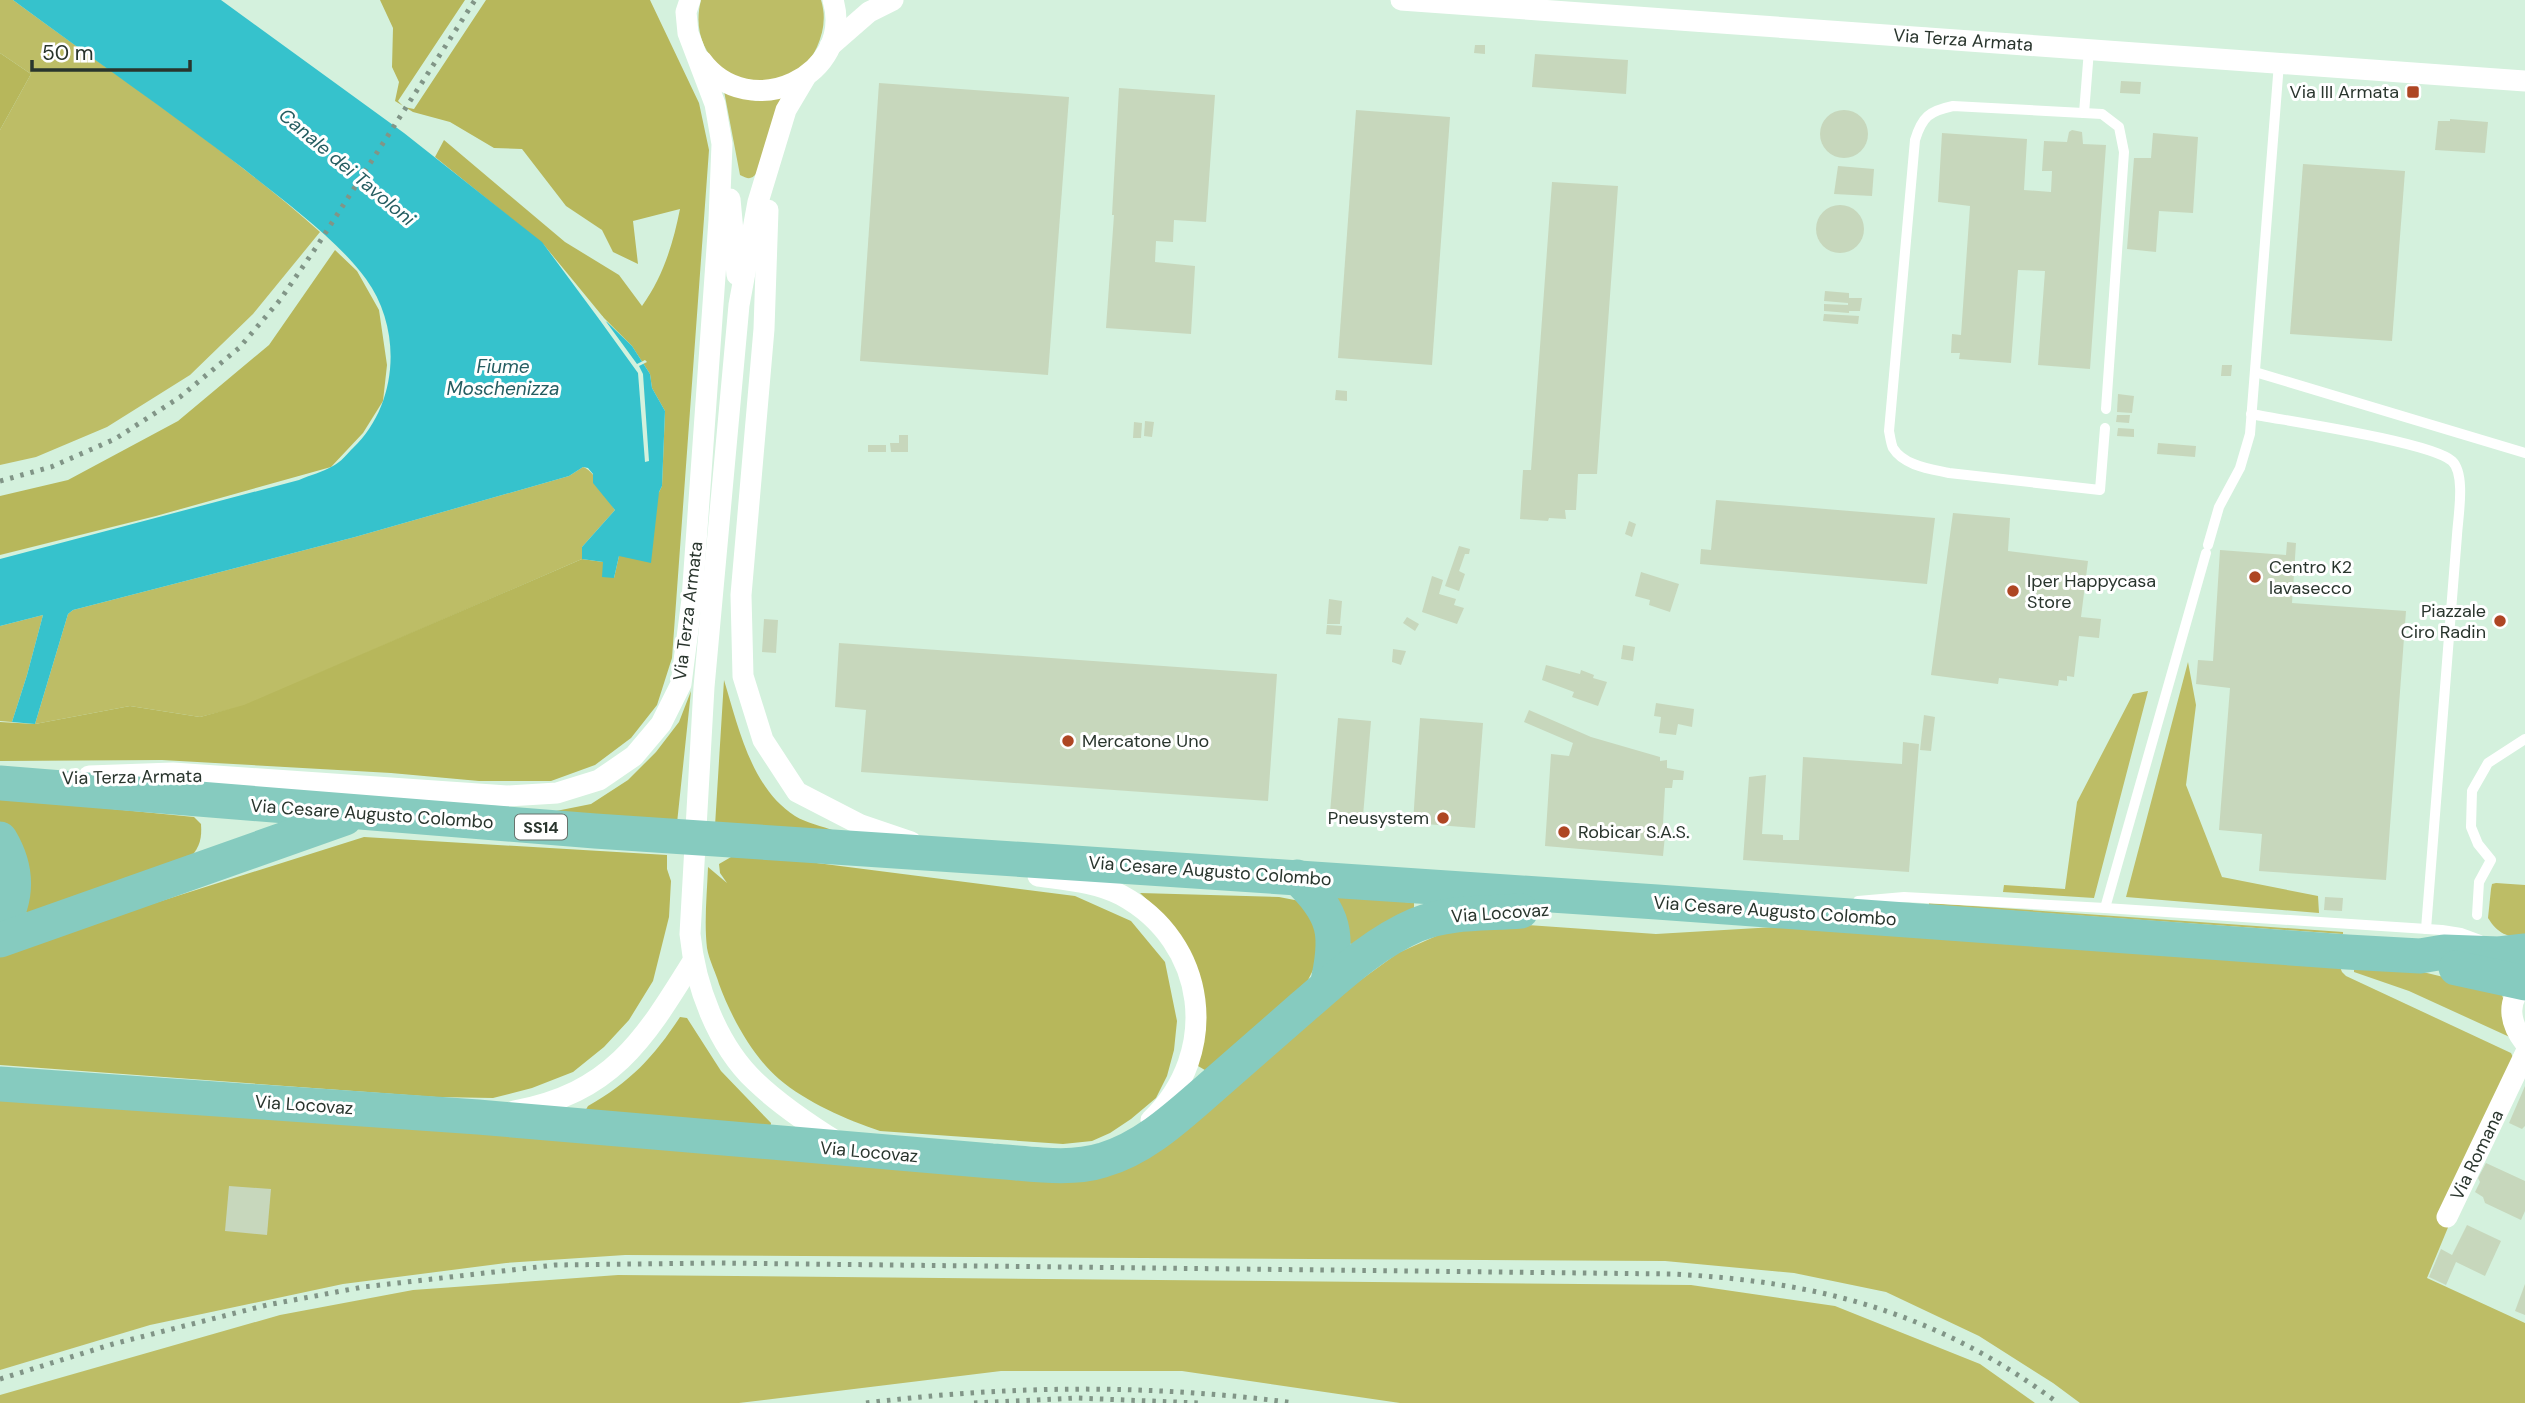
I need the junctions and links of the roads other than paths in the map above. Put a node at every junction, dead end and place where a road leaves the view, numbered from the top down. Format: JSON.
{"nodes":[{"id":1,"x":833,"y":0,"type":"edge"},
{"id":2,"x":893,"y":0,"type":"edge"},
{"id":3,"x":1401,"y":0,"type":"edge"},
{"id":4,"x":686,"y":4,"type":"edge"},
{"id":5,"x":829,"y":48,"type":"junction"},
{"id":6,"x":2089,"y":50,"type":"junction"},
{"id":7,"x":695,"y":53,"type":"junction"},
{"id":8,"x":2279,"y":63,"type":"junction"},
{"id":9,"x":805,"y":78,"type":"junction"},
{"id":10,"x":2525,"y":81,"type":"edge"},
{"id":11,"x":2084,"y":113,"type":"junction"},
{"id":12,"x":722,"y":144,"type":"junction"},
{"id":13,"x":775,"y":145,"type":"junction"},
{"id":14,"x":739,"y":305,"type":"junction"},
{"id":15,"x":2255,"y":372,"type":"junction"},
{"id":16,"x":2106,"y":408,"type":"dead end"},
{"id":17,"x":2251,"y":414,"type":"junction"},
{"id":18,"x":2105,"y":428,"type":"dead end"},
{"id":19,"x":2525,"y":453,"type":"edge"},
{"id":20,"x":2525,"y":739,"type":"edge"},
{"id":21,"x":0,"y":783,"type":"edge"},
{"id":22,"x":358,"y":813,"type":"junction"},
{"id":23,"x":0,"y":839,"type":"edge"},
{"id":24,"x":899,"y":850,"type":"junction"},
{"id":25,"x":943,"y":853,"type":"junction"},
{"id":26,"x":1297,"y":877,"type":"junction"},
{"id":27,"x":1657,"y":902,"type":"junction"},
{"id":28,"x":2105,"y":908,"type":"junction"},
{"id":29,"x":1796,"y":913,"type":"junction"},
{"id":30,"x":2477,"y":915,"type":"dead end"},
{"id":31,"x":0,"y":928,"type":"edge"},
{"id":32,"x":0,"y":940,"type":"edge"},
{"id":33,"x":2423,"y":943,"type":"junction"},
{"id":34,"x":2512,"y":952,"type":"edge"},
{"id":35,"x":692,"y":961,"type":"junction"},
{"id":36,"x":2525,"y":984,"type":"edge"},
{"id":37,"x":1327,"y":986,"type":"junction"},
{"id":38,"x":2525,"y":1043,"type":"edge"},
{"id":39,"x":2525,"y":1054,"type":"edge"},
{"id":40,"x":0,"y":1084,"type":"edge"},
{"id":41,"x":478,"y":1117,"type":"junction"},
{"id":42,"x":809,"y":1124,"type":"junction"},
{"id":43,"x":853,"y":1151,"type":"junction"},
{"id":44,"x":2447,"y":1217,"type":"dead end"}],
"edges":[{"from":1,"to":5,"type":"street","name":"Via Terza Armata"},
{"from":2,"to":5,"type":"street","name":"Via Terza Armata"},
{"from":3,"to":6,"type":"street","name":"Via Terza Armata"},
{"from":4,"to":7,"type":"street","name":"Via Terza Armata"},
{"from":5,"to":9,"type":"street","name":"Via Terza Armata"},
{"from":6,"to":8,"type":"street","name":"Via Terza Armata"},
{"from":6,"to":11,"type":"lane"},
{"from":7,"to":9,"type":"street"},
{"from":7,"to":12,"type":"street","name":"Via Terza Armata"},
{"from":8,"to":10,"type":"street","name":"Via Terza Armata"},
{"from":8,"to":15,"type":"lane"},
{"from":9,"to":13,"type":"street","name":"Via Terza Armata"},
{"from":11,"to":16,"type":"lane"},
{"from":11,"to":18,"type":"lane"},
{"from":12,"to":14,"type":"street","name":"Via Terza Armata"},
{"from":12,"to":21,"type":"street","name":"Via Terza Armata"},
{"from":13,"to":14,"type":"street","name":"Via Terza Armata"},
{"from":13,"to":25,"type":"street","name":"Via Terza Armata"},
{"from":14,"to":35,"type":"street","name":"Via Terza Armata"},
{"from":15,"to":17,"type":"lane"},
{"from":15,"to":19,"type":"lane"},
{"from":17,"to":28,"type":"lane"},
{"from":17,"to":33,"type":"lane"},
{"from":20,"to":30,"type":"lane"},
{"from":21,"to":22,"type":"main road","name":"Via Cesare Augusto Colombo","number":"SS14"},
{"from":22,"to":24,"type":"main road","name":"Via Cesare Augusto Colombo","number":"SS14"},
{"from":22,"to":32,"type":"main road"},
{"from":23,"to":31,"type":"main road"},
{"from":24,"to":25,"type":"main road","name":"Via Cesare Augusto Colombo"},
{"from":24,"to":42,"type":"street","name":"Via Locovaz"},
{"from":25,"to":26,"type":"main road","name":"Via Cesare Augusto Colombo"},
{"from":26,"to":27,"type":"main road","name":"Via Cesare Augusto Colombo"},
{"from":26,"to":37,"type":"main road"},
{"from":27,"to":29,"type":"main road","name":"Via Cesare Augusto Colombo"},
{"from":27,"to":37,"type":"main road","name":"Via Locovaz"},
{"from":28,"to":29,"type":"lane"},
{"from":28,"to":33,"type":"lane"},
{"from":29,"to":33,"type":"main road","name":"Via Cesare Augusto Colombo"},
{"from":33,"to":34,"type":"main road","name":"Via Cesare Augusto Colombo"},
{"from":33,"to":36,"type":"main road","name":"Via Cesare Augusto Colombo"},
{"from":35,"to":41,"type":"street"},
{"from":35,"to":42,"type":"street","name":"Via Terza Armata"},
{"from":36,"to":38,"type":"street"},
{"from":37,"to":43,"type":"main road","name":"Via Locovaz"},
{"from":39,"to":44,"type":"street","name":"Via Romana"},
{"from":40,"to":41,"type":"main road","name":"Via Locovaz"},
{"from":41,"to":43,"type":"main road","name":"Via Locovaz"},
{"from":42,"to":43,"type":"street","name":"Via Terza Armata"}]}
